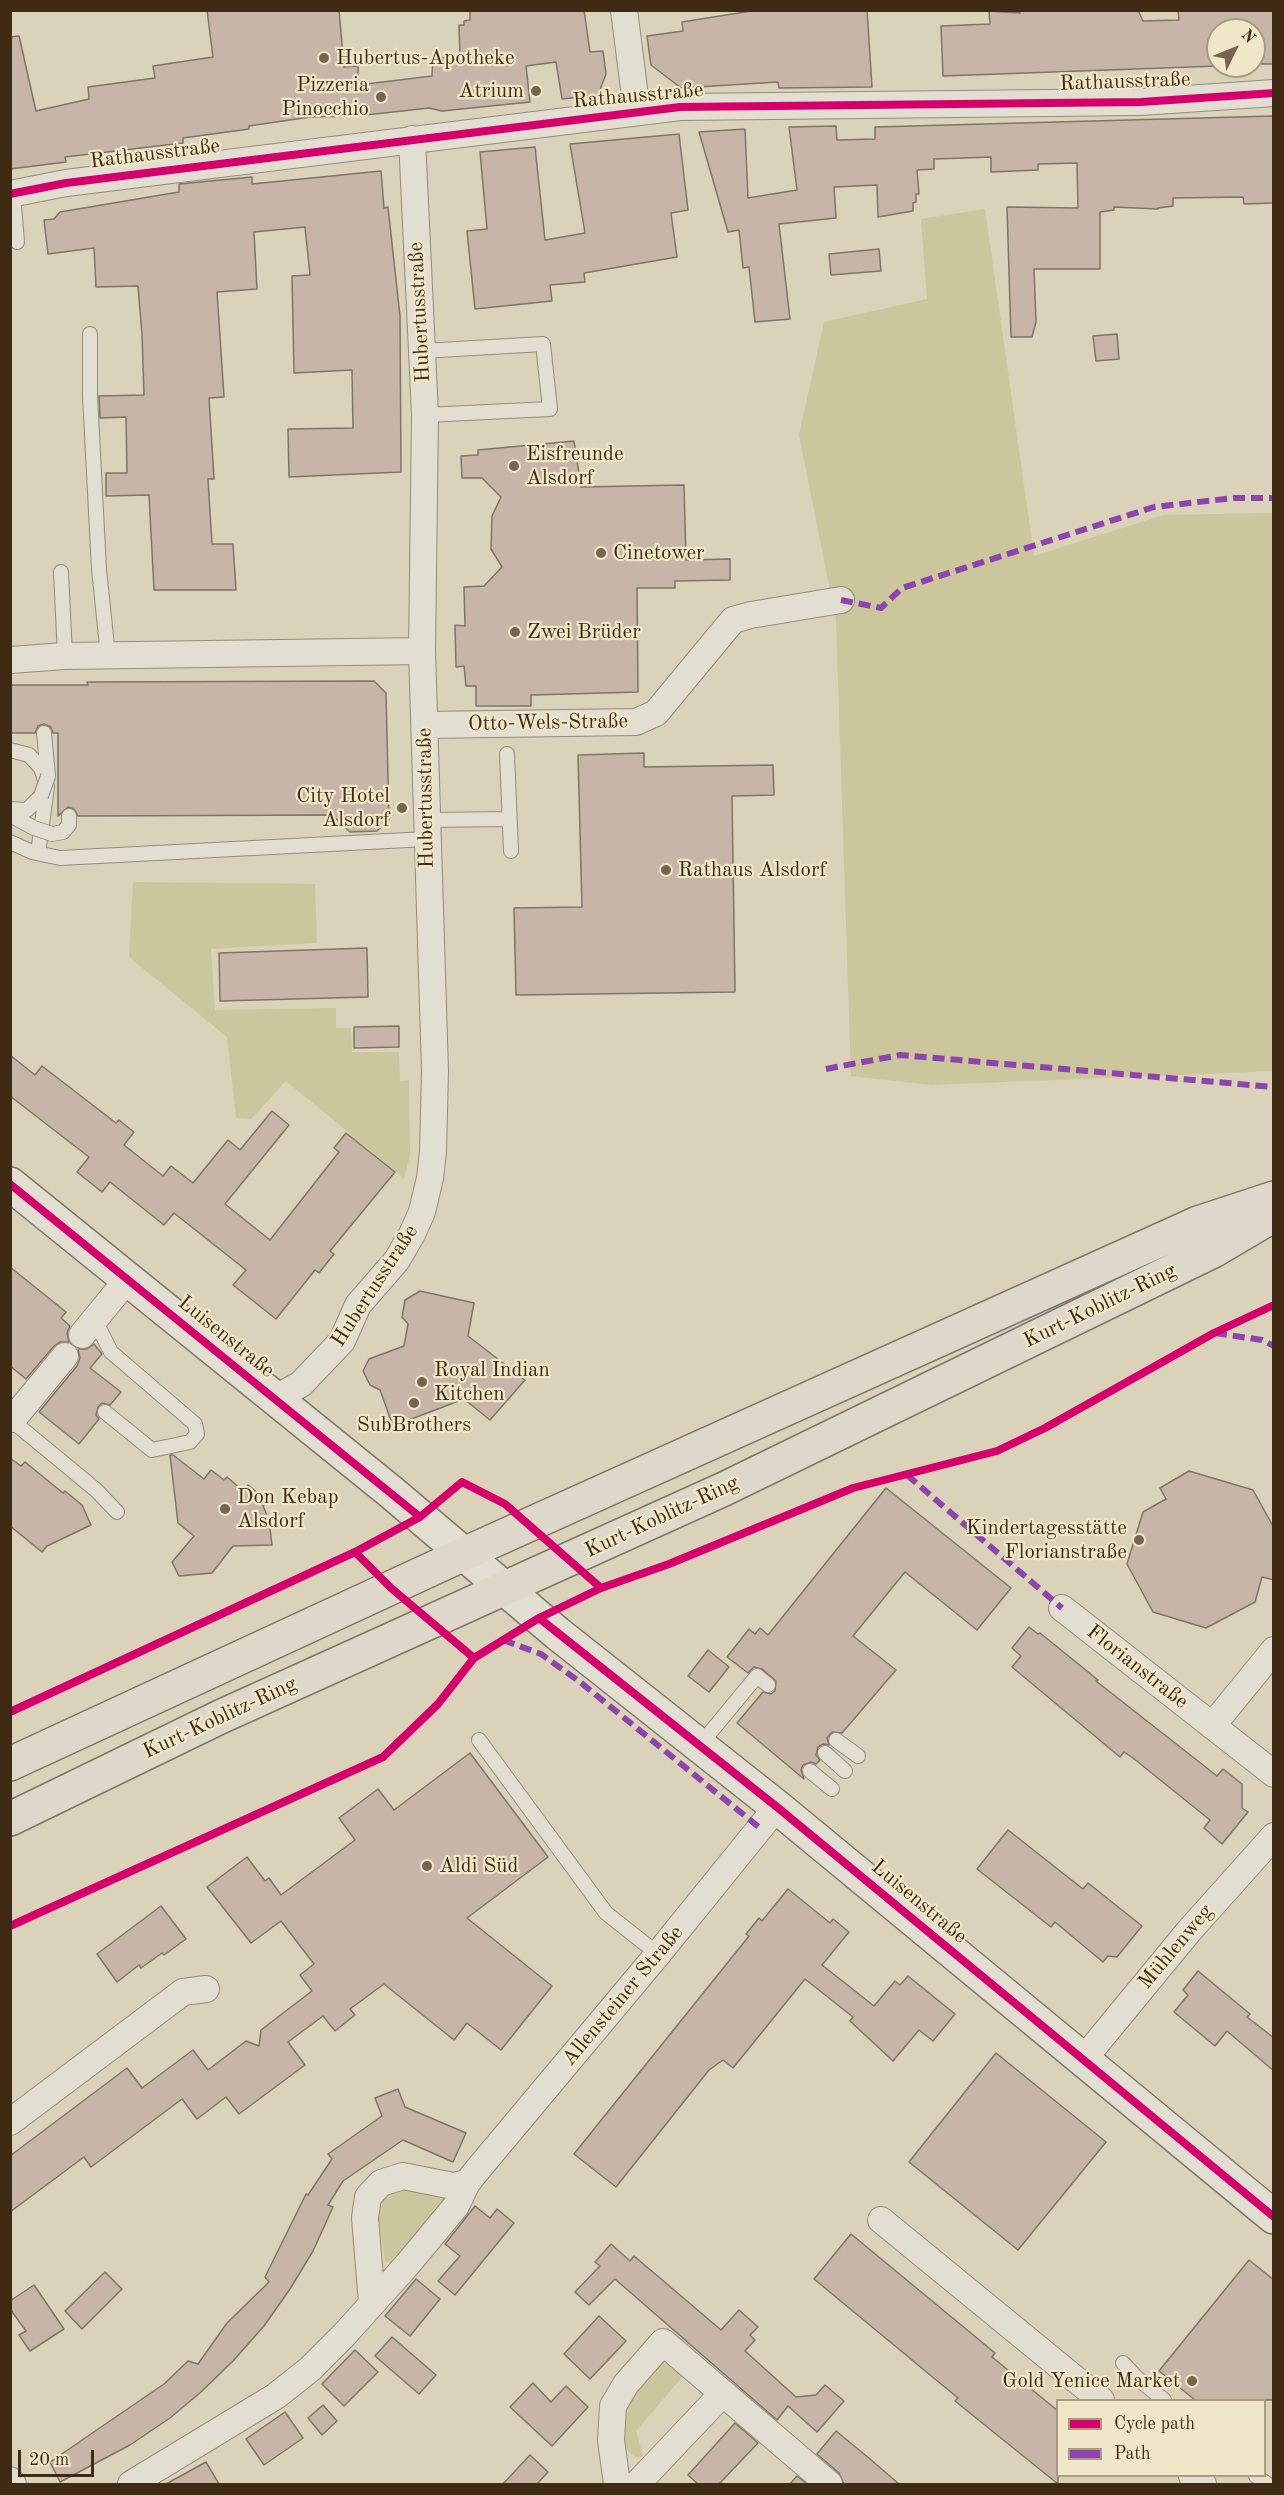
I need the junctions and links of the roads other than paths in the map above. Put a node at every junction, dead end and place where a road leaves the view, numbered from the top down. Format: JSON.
{"nodes":[{"id":1,"x":624,"y":10,"type":"edge"},
{"id":2,"x":1274,"y":93,"type":"edge"},
{"id":3,"x":637,"y":112,"type":"junction"},
{"id":4,"x":412,"y":139,"type":"junction"},
{"id":5,"x":12,"y":194,"type":"edge"},
{"id":6,"x":17,"y":242,"type":"dead end"},
{"id":7,"x":90,"y":334,"type":"dead end"},
{"id":8,"x":422,"y":351,"type":"junction"},
{"id":9,"x":425,"y":415,"type":"junction"},
{"id":10,"x":61,"y":572,"type":"dead end"},
{"id":11,"x":841,"y":600,"type":"dead end"},
{"id":12,"x":422,"y":651,"type":"junction"},
{"id":13,"x":108,"y":656,"type":"junction"},
{"id":14,"x":64,"y":657,"type":"junction"},
{"id":15,"x":10,"y":660,"type":"edge"},
{"id":16,"x":425,"y":725,"type":"junction"},
{"id":17,"x":44,"y":733,"type":"dead end"},
{"id":18,"x":10,"y":750,"type":"edge"},
{"id":19,"x":507,"y":754,"type":"dead end"},
{"id":20,"x":10,"y":809,"type":"edge"},
{"id":21,"x":10,"y":815,"type":"edge"},
{"id":22,"x":69,"y":816,"type":"dead end"},
{"id":23,"x":509,"y":819,"type":"junction"},
{"id":24,"x":427,"y":830,"type":"junction"},
{"id":25,"x":10,"y":842,"type":"edge"},
{"id":26,"x":511,"y":851,"type":"dead end"},
{"id":27,"x":38,"y":853,"type":"junction"},
{"id":28,"x":10,"y":1184,"type":"edge"},
{"id":29,"x":1274,"y":1198,"type":"edge"},
{"id":30,"x":1274,"y":1215,"type":"edge"},
{"id":31,"x":127,"y":1280,"type":"junction"},
{"id":32,"x":88,"y":1328,"type":"joint"},
{"id":33,"x":65,"y":1356,"type":"dead end"},
{"id":34,"x":274,"y":1399,"type":"junction"},
{"id":35,"x":105,"y":1412,"type":"dead end"},
{"id":36,"x":12,"y":1419,"type":"edge"},
{"id":37,"x":117,"y":1512,"type":"dead end"},
{"id":38,"x":464,"y":1554,"type":"junction"},
{"id":39,"x":504,"y":1588,"type":"junction"},
{"id":40,"x":1062,"y":1608,"type":"dead end"},
{"id":41,"x":1274,"y":1650,"type":"edge"},
{"id":42,"x":768,"y":1685,"type":"dead end"},
{"id":43,"x":746,"y":1689,"type":"junction"},
{"id":44,"x":757,"y":1699,"type":"dead end"},
{"id":45,"x":730,"y":1707,"type":"junction"},
{"id":46,"x":742,"y":1716,"type":"dead end"},
{"id":47,"x":1212,"y":1726,"type":"junction"},
{"id":48,"x":479,"y":1740,"type":"dead end"},
{"id":49,"x":836,"y":1740,"type":"dead end"},
{"id":50,"x":699,"y":1746,"type":"junction"},
{"id":51,"x":825,"y":1753,"type":"dead end"},
{"id":52,"x":858,"y":1756,"type":"dead end"},
{"id":53,"x":10,"y":1764,"type":"edge"},
{"id":54,"x":810,"y":1771,"type":"dead end"},
{"id":55,"x":845,"y":1771,"type":"dead end"},
{"id":56,"x":1274,"y":1774,"type":"edge"},
{"id":57,"x":832,"y":1789,"type":"dead end"},
{"id":58,"x":777,"y":1807,"type":"junction"},
{"id":59,"x":10,"y":1819,"type":"edge"},
{"id":60,"x":1274,"y":1836,"type":"edge"},
{"id":61,"x":658,"y":1954,"type":"junction"},
{"id":62,"x":206,"y":1989,"type":"dead end"},
{"id":63,"x":1082,"y":2061,"type":"junction"},
{"id":64,"x":10,"y":2122,"type":"edge"},
{"id":65,"x":467,"y":2183,"type":"junction"},
{"id":66,"x":1274,"y":2217,"type":"edge"},
{"id":67,"x":881,"y":2220,"type":"dead end"},
{"id":68,"x":372,"y":2302,"type":"junction"},
{"id":69,"x":1123,"y":2363,"type":"dead end"},
{"id":70,"x":723,"y":2393,"type":"junction"},
{"id":71,"x":1100,"y":2399,"type":"edge"},
{"id":72,"x":1163,"y":2399,"type":"edge"},
{"id":73,"x":10,"y":2480,"type":"edge"},
{"id":74,"x":137,"y":2483,"type":"edge"},
{"id":75,"x":12,"y":2484,"type":"edge"},
{"id":76,"x":617,"y":2484,"type":"edge"},
{"id":77,"x":637,"y":2484,"type":"edge"},
{"id":78,"x":829,"y":2484,"type":"edge"}],
"edges":[{"from":1,"to":3,"type":"street"},
{"from":2,"to":3,"type":"street","name":"Rathausstraße"},
{"from":3,"to":4,"type":"street","name":"Rathausstraße"},
{"from":4,"to":5,"type":"street","name":"Rathausstraße"},
{"from":4,"to":8,"type":"street","name":"Hubertusstraße"},
{"from":5,"to":6,"type":"lane"},
{"from":7,"to":13,"type":"lane"},
{"from":8,"to":9,"type":"street","name":"Hubertusstraße"},
{"from":8,"to":9,"type":"lane"},
{"from":9,"to":12,"type":"street","name":"Hubertusstraße"},
{"from":10,"to":14,"type":"lane"},
{"from":11,"to":16,"type":"street","name":"Otto-Wels-Straße"},
{"from":12,"to":13,"type":"street"},
{"from":12,"to":16,"type":"street","name":"Hubertusstraße"},
{"from":13,"to":14,"type":"street"},
{"from":14,"to":15,"type":"street"},
{"from":16,"to":24,"type":"street","name":"Hubertusstraße"},
{"from":17,"to":20,"type":"lane","bridge":true},
{"from":18,"to":27,"type":"lane"},
{"from":19,"to":23,"type":"lane"},
{"from":21,"to":22,"type":"lane","bridge":true},
{"from":23,"to":24,"type":"lane"},
{"from":23,"to":26,"type":"lane"},
{"from":24,"to":27,"type":"lane"},
{"from":24,"to":34,"type":"street","name":"Hubertusstraße"},
{"from":25,"to":27,"type":"lane"},
{"from":28,"to":31,"type":"main road","name":"Luisenstraße"},
{"from":29,"to":38,"type":"main road","name":"Kurt-Koblitz-Ring"},
{"from":30,"to":39,"type":"main road","name":"Kurt-Koblitz-Ring"},
{"from":31,"to":32,"type":"street"},
{"from":31,"to":34,"type":"main road","name":"Luisenstraße"},
{"from":32,"to":35,"type":"lane"},
{"from":33,"to":36,"type":"street"},
{"from":34,"to":38,"type":"main road","name":"Luisenstraße"},
{"from":36,"to":37,"type":"lane"},
{"from":38,"to":39,"type":"main road","name":"Luisenstraße"},
{"from":38,"to":53,"type":"main road","name":"Kurt-Koblitz-Ring"},
{"from":39,"to":50,"type":"main road","name":"Luisenstraße"},
{"from":39,"to":59,"type":"main road","name":"Kurt-Koblitz-Ring"},
{"from":40,"to":47,"type":"street","name":"Florianstraße"},
{"from":41,"to":47,"type":"street"},
{"from":42,"to":43,"type":"lane"},
{"from":43,"to":44,"type":"lane"},
{"from":43,"to":45,"type":"lane"},
{"from":45,"to":46,"type":"lane"},
{"from":45,"to":50,"type":"lane"},
{"from":47,"to":56,"type":"street","name":"Florianstraße"},
{"from":48,"to":61,"type":"lane"},
{"from":49,"to":52,"type":"lane"},
{"from":50,"to":58,"type":"main road","name":"Luisenstraße"},
{"from":51,"to":55,"type":"lane"},
{"from":54,"to":57,"type":"lane"},
{"from":58,"to":61,"type":"street","name":"Allensteiner Straße"},
{"from":58,"to":63,"type":"main road","name":"Luisenstraße"},
{"from":60,"to":63,"type":"street","name":"Mühlenweg"},
{"from":61,"to":65,"type":"street","name":"Allensteiner Straße"},
{"from":62,"to":64,"type":"street"},
{"from":63,"to":66,"type":"main road","name":"Luisenstraße"},
{"from":65,"to":68,"type":"street","name":"Allensteiner Straße"},
{"from":65,"to":68,"type":"street"},
{"from":67,"to":71,"type":"street"},
{"from":68,"to":74,"type":"street","name":"Allensteiner Straße"},
{"from":69,"to":72,"type":"lane"},
{"from":70,"to":76,"type":"street"},
{"from":70,"to":77,"type":"street"},
{"from":70,"to":78,"type":"street"},
{"from":73,"to":75,"type":"street"}]}
